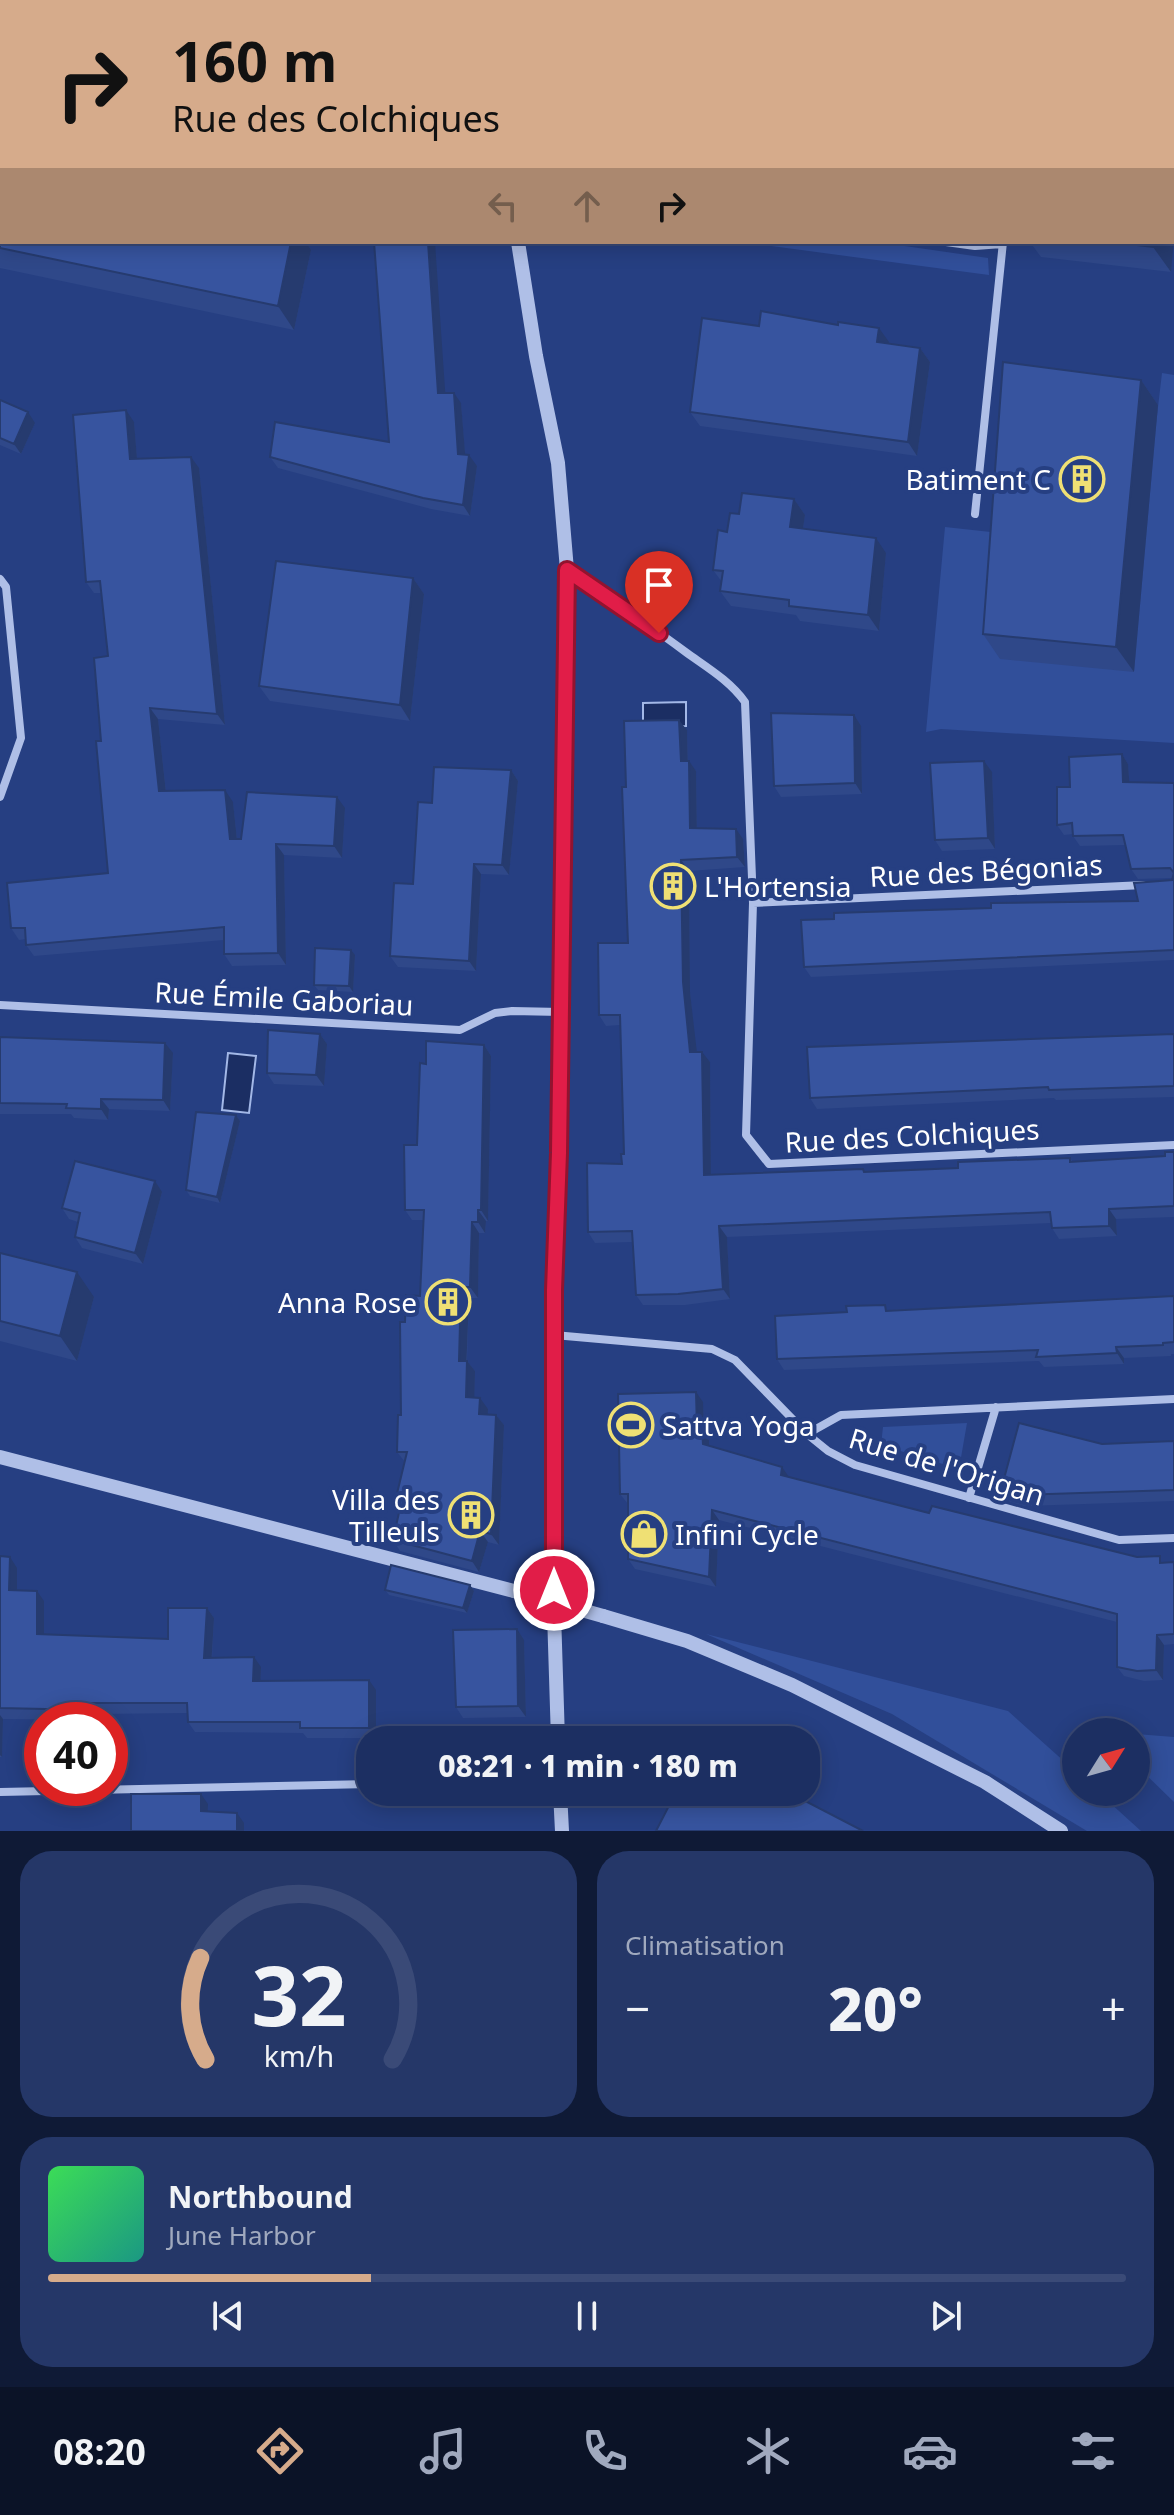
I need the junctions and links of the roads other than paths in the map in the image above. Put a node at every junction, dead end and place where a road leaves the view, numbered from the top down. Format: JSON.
{"nodes":[{"id":1,"x":518,"y":244,"type":"edge"},
{"id":2,"x":960,"y":244,"type":"edge"},
{"id":3,"x":992,"y":244,"type":"edge"},
{"id":4,"x":1001,"y":244,"type":"edge"},
{"id":5,"x":975,"y":514,"type":"dead end"},
{"id":6,"x":567,"y":570,"type":"junction"},
{"id":7,"x":0,"y":579,"type":"edge"},
{"id":8,"x":0,"y":797,"type":"edge"},
{"id":9,"x":1158,"y":884,"type":"edge"},
{"id":10,"x":753,"y":903,"type":"junction"},
{"id":11,"x":0,"y":1005,"type":"edge"},
{"id":12,"x":561,"y":1012,"type":"junction"},
{"id":13,"x":1174,"y":1145,"type":"edge"},
{"id":14,"x":554,"y":1335,"type":"junction"},
{"id":15,"x":1174,"y":1399,"type":"edge"},
{"id":16,"x":996,"y":1407,"type":"junction"},
{"id":17,"x":807,"y":1434,"type":"junction"},
{"id":18,"x":0,"y":1457,"type":"edge"},
{"id":19,"x":969,"y":1498,"type":"junction"},
{"id":20,"x":1174,"y":1538,"type":"edge"},
{"id":21,"x":558,"y":1726,"type":"edge"},
{"id":22,"x":356,"y":1784,"type":"edge"},
{"id":23,"x":0,"y":1792,"type":"edge"},
{"id":24,"x":561,"y":1806,"type":"edge"},
{"id":25,"x":562,"y":1831,"type":"edge"},
{"id":26,"x":1061,"y":1831,"type":"edge"}],
"edges":[{"from":1,"to":6,"type":"street"},
{"from":2,"to":3,"type":"street"},
{"from":4,"to":5,"type":"street"},
{"from":6,"to":10,"type":"street","name":"Rue des Colchiques"},
{"from":6,"to":12,"type":"street"},
{"from":7,"to":8,"type":"street"},
{"from":9,"to":10,"type":"street","name":"Rue des Bégonias"},
{"from":10,"to":13,"type":"street","name":"Rue des Colchiques"},
{"from":11,"to":12,"type":"street","name":"Rue Émile Gaboriau"},
{"from":12,"to":14,"type":"street"},
{"from":14,"to":17,"type":"street","name":"Rue de l'Origan"},
{"from":14,"to":21,"type":"street"},
{"from":15,"to":16,"type":"street"},
{"from":16,"to":17,"type":"street"},
{"from":16,"to":19,"type":"street"},
{"from":17,"to":19,"type":"street","name":"Rue de l'Origan"},
{"from":18,"to":26,"type":"street","bridge":true},
{"from":19,"to":20,"type":"street","name":"Rue de l'Origan"},
{"from":22,"to":23,"type":"street"},
{"from":24,"to":25,"type":"street"}]}
